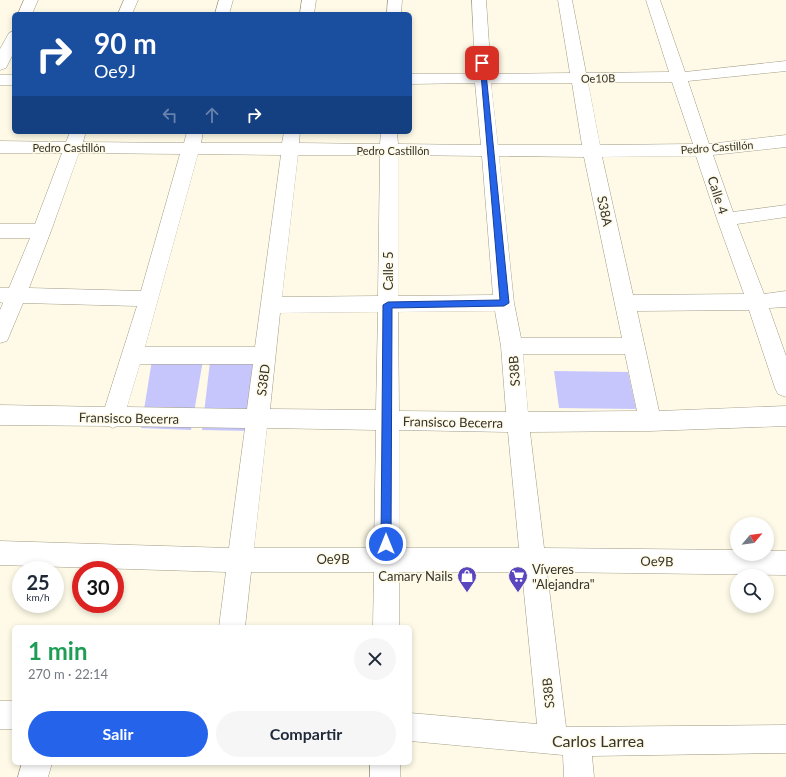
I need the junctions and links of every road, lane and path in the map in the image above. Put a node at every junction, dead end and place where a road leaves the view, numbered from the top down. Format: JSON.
{"nodes":[{"id":1,"x":31,"y":0,"type":"edge"},
{"id":2,"x":131,"y":0,"type":"edge"},
{"id":3,"x":226,"y":0,"type":"edge"},
{"id":4,"x":309,"y":0,"type":"edge"},
{"id":5,"x":395,"y":0,"type":"edge"},
{"id":6,"x":479,"y":0,"type":"edge"},
{"id":7,"x":565,"y":0,"type":"edge"},
{"id":8,"x":653,"y":0,"type":"edge"},
{"id":9,"x":26,"y":12,"type":"edge"},
{"id":10,"x":126,"y":12,"type":"edge"},
{"id":11,"x":223,"y":12,"type":"edge"},
{"id":12,"x":307,"y":12,"type":"edge"},
{"id":13,"x":394,"y":12,"type":"edge"},
{"id":14,"x":12,"y":40,"type":"edge"},
{"id":15,"x":0,"y":65,"type":"edge"},
{"id":16,"x":786,"y":66,"type":"edge"},
{"id":17,"x":680,"y":77,"type":"junction"},
{"id":18,"x":578,"y":78,"type":"junction"},
{"id":19,"x":412,"y":79,"type":"edge"},
{"id":20,"x":483,"y":79,"type":"junction"},
{"id":21,"x":0,"y":80,"type":"edge"},
{"id":22,"x":12,"y":80,"type":"edge"},
{"id":23,"x":75,"y":139,"type":"edge"},
{"id":24,"x":192,"y":140,"type":"edge"},
{"id":25,"x":291,"y":141,"type":"edge"},
{"id":26,"x":388,"y":141,"type":"edge"},
{"id":27,"x":786,"y":141,"type":"edge"},
{"id":28,"x":0,"y":147,"type":"edge"},
{"id":29,"x":490,"y":150,"type":"junction"},
{"id":30,"x":704,"y":150,"type":"junction"},
{"id":31,"x":592,"y":151,"type":"junction"},
{"id":32,"x":786,"y":211,"type":"edge"},
{"id":33,"x":726,"y":218,"type":"junction"},
{"id":34,"x":0,"y":231,"type":"edge"},
{"id":35,"x":42,"y":231,"type":"junction"},
{"id":36,"x":8,"y":295,"type":"edge"},
{"id":37,"x":148,"y":299,"type":"junction"},
{"id":38,"x":786,"y":299,"type":"edge"},
{"id":39,"x":757,"y":302,"type":"junction"},
{"id":40,"x":504,"y":303,"type":"junction"},
{"id":41,"x":625,"y":303,"type":"junction"},
{"id":42,"x":272,"y":305,"type":"junction"},
{"id":43,"x":388,"y":305,"type":"junction"},
{"id":44,"x":0,"y":335,"type":"edge"},
{"id":45,"x":512,"y":346,"type":"junction"},
{"id":46,"x":634,"y":346,"type":"junction"},
{"id":47,"x":132,"y":355,"type":"junction"},
{"id":48,"x":266,"y":356,"type":"junction"},
{"id":49,"x":786,"y":388,"type":"edge"},
{"id":50,"x":0,"y":415,"type":"edge"},
{"id":51,"x":786,"y":416,"type":"edge"},
{"id":52,"x":114,"y":418,"type":"junction"},
{"id":53,"x":258,"y":419,"type":"junction"},
{"id":54,"x":387,"y":421,"type":"junction"},
{"id":55,"x":650,"y":421,"type":"junction"},
{"id":56,"x":518,"y":422,"type":"junction"},
{"id":57,"x":0,"y":554,"type":"edge"},
{"id":58,"x":386,"y":559,"type":"junction"},
{"id":59,"x":240,"y":560,"type":"junction"},
{"id":60,"x":533,"y":560,"type":"junction"},
{"id":61,"x":786,"y":563,"type":"edge"},
{"id":62,"x":232,"y":625,"type":"edge"},
{"id":63,"x":386,"y":625,"type":"edge"},
{"id":64,"x":0,"y":715,"type":"edge"},
{"id":65,"x":12,"y":715,"type":"edge"},
{"id":66,"x":412,"y":726,"type":"edge"},
{"id":67,"x":786,"y":738,"type":"edge"},
{"id":68,"x":565,"y":742,"type":"junction"},
{"id":69,"x":36,"y":765,"type":"edge"},
{"id":70,"x":385,"y":765,"type":"edge"},
{"id":71,"x":33,"y":777,"type":"edge"},
{"id":72,"x":385,"y":777,"type":"edge"},
{"id":73,"x":579,"y":777,"type":"edge"}],
"edges":[{"from":1,"to":9,"type":"street"},
{"from":2,"to":10,"type":"street"},
{"from":3,"to":11,"type":"street"},
{"from":4,"to":12,"type":"street"},
{"from":5,"to":13,"type":"street"},
{"from":6,"to":20,"type":"street","name":"S38B"},
{"from":7,"to":18,"type":"street","name":"S38A"},
{"from":8,"to":17,"type":"street","name":"Calle 4"},
{"from":14,"to":15,"type":"street"},
{"from":16,"to":17,"type":"street","name":"Oe10B"},
{"from":17,"to":18,"type":"street","name":"Oe10B"},
{"from":17,"to":30,"type":"street","name":"Calle 4"},
{"from":18,"to":20,"type":"street","name":"Oe10B"},
{"from":18,"to":31,"type":"street","name":"S38A"},
{"from":19,"to":20,"type":"street","name":"Oe10B"},
{"from":20,"to":29,"type":"street","name":"S38B"},
{"from":21,"to":22,"type":"street"},
{"from":23,"to":24,"type":"street","name":"Pedro Castillón"},
{"from":23,"to":28,"type":"street","name":"Pedro Castillón"},
{"from":23,"to":35,"type":"street"},
{"from":24,"to":25,"type":"street","name":"Pedro Castillón"},
{"from":24,"to":37,"type":"street"},
{"from":25,"to":26,"type":"street","name":"Pedro Castillón"},
{"from":25,"to":42,"type":"street","name":"S38D"},
{"from":26,"to":29,"type":"street","name":"Pedro Castillón"},
{"from":26,"to":43,"type":"street","name":"Calle 5"},
{"from":27,"to":30,"type":"street","name":"Pedro Castillón"},
{"from":29,"to":31,"type":"street","name":"Pedro Castillón"},
{"from":29,"to":40,"type":"street","name":"S38B"},
{"from":30,"to":31,"type":"street","name":"Pedro Castillón"},
{"from":30,"to":33,"type":"street","name":"Calle 4"},
{"from":31,"to":41,"type":"street","name":"S38A"},
{"from":32,"to":33,"type":"street"},
{"from":33,"to":39,"type":"street","name":"Calle 4"},
{"from":34,"to":35,"type":"street"},
{"from":35,"to":36,"type":"street"},
{"from":36,"to":37,"type":"street"},
{"from":36,"to":44,"type":"street"},
{"from":37,"to":47,"type":"street"},
{"from":38,"to":39,"type":"street"},
{"from":39,"to":41,"type":"street"},
{"from":39,"to":49,"type":"street","name":"Calle 4"},
{"from":40,"to":43,"type":"street"},
{"from":40,"to":45,"type":"street","name":"S38B"},
{"from":41,"to":46,"type":"street","name":"S38A"},
{"from":42,"to":43,"type":"street"},
{"from":42,"to":48,"type":"street","name":"S38D"},
{"from":43,"to":54,"type":"street","name":"Calle 5"},
{"from":45,"to":46,"type":"street"},
{"from":45,"to":56,"type":"street","name":"S38B"},
{"from":46,"to":55,"type":"street","name":"S38A"},
{"from":47,"to":48,"type":"street"},
{"from":47,"to":52,"type":"street"},
{"from":48,"to":53,"type":"street","name":"S38D"},
{"from":50,"to":52,"type":"street","name":"Fransisco Becerra"},
{"from":51,"to":55,"type":"street","name":"Fransisco Becerra"},
{"from":52,"to":53,"type":"street","name":"Fransisco Becerra"},
{"from":53,"to":54,"type":"street","name":"Fransisco Becerra"},
{"from":53,"to":59,"type":"street","name":"S38D"},
{"from":54,"to":56,"type":"street","name":"Fransisco Becerra"},
{"from":54,"to":58,"type":"street","name":"Calle 5"},
{"from":55,"to":56,"type":"street","name":"Fransisco Becerra"},
{"from":56,"to":60,"type":"street","name":"S38B"},
{"from":57,"to":59,"type":"street","name":"Oe9B"},
{"from":58,"to":59,"type":"street","name":"Oe9B"},
{"from":58,"to":60,"type":"street","name":"Oe9B"},
{"from":58,"to":63,"type":"street","name":"Calle 5"},
{"from":59,"to":62,"type":"street","name":"S38D"},
{"from":60,"to":61,"type":"street","name":"Oe9B"},
{"from":60,"to":68,"type":"street","name":"S38B"},
{"from":64,"to":65,"type":"street"},
{"from":66,"to":68,"type":"street","name":"Carlos Larrea"},
{"from":67,"to":68,"type":"street","name":"Carlos Larrea"},
{"from":68,"to":73,"type":"street","name":"S38B"},
{"from":69,"to":71,"type":"street"},
{"from":70,"to":72,"type":"street"}]}
